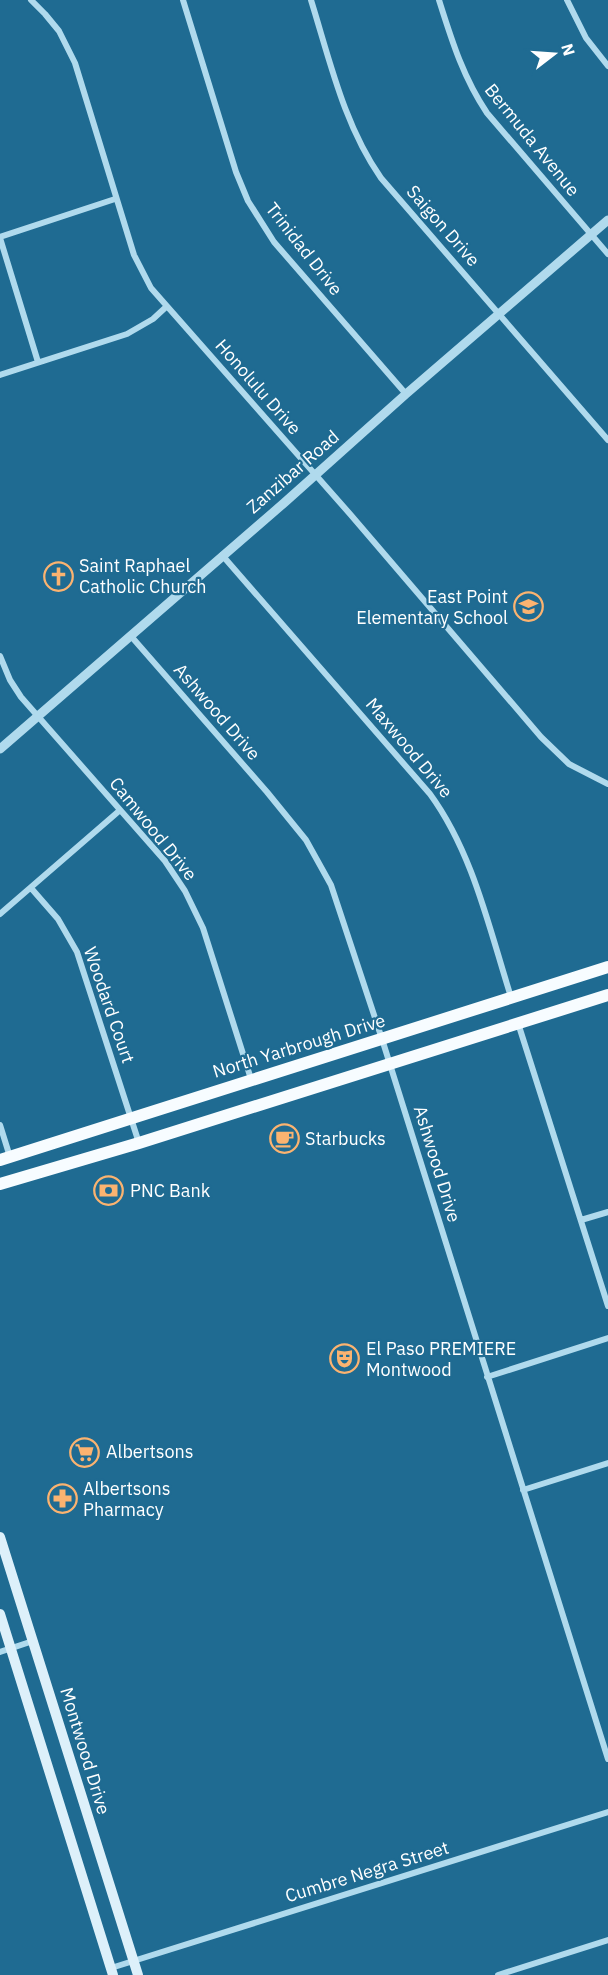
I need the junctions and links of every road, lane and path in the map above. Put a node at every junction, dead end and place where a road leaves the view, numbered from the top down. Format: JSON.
{"nodes":[{"id":1,"x":31,"y":0,"type":"edge"},
{"id":2,"x":183,"y":0,"type":"edge"},
{"id":3,"x":311,"y":0,"type":"edge"},
{"id":4,"x":439,"y":0,"type":"edge"},
{"id":5,"x":567,"y":0,"type":"edge"},
{"id":6,"x":608,"y":66,"type":"edge"},
{"id":7,"x":115,"y":199,"type":"junction"},
{"id":8,"x":608,"y":220,"type":"edge"},
{"id":9,"x":591,"y":235,"type":"junction"},
{"id":10,"x":0,"y":238,"type":"edge"},
{"id":11,"x":608,"y":254,"type":"edge"},
{"id":12,"x":166,"y":307,"type":"junction"},
{"id":13,"x":500,"y":314,"type":"junction"},
{"id":14,"x":38,"y":362,"type":"junction"},
{"id":15,"x":0,"y":375,"type":"edge"},
{"id":16,"x":406,"y":394,"type":"junction"},
{"id":17,"x":608,"y":440,"type":"edge"},
{"id":18,"x":315,"y":475,"type":"junction"},
{"id":19,"x":222,"y":555,"type":"junction"},
{"id":20,"x":130,"y":635,"type":"junction"},
{"id":21,"x":0,"y":656,"type":"edge"},
{"id":22,"x":39,"y":716,"type":"junction"},
{"id":23,"x":0,"y":749,"type":"edge"},
{"id":24,"x":608,"y":784,"type":"edge"},
{"id":25,"x":119,"y":811,"type":"junction"},
{"id":26,"x":31,"y":888,"type":"junction"},
{"id":27,"x":0,"y":914,"type":"edge"},
{"id":28,"x":608,"y":967,"type":"edge"},
{"id":29,"x":608,"y":994,"type":"edge"},
{"id":30,"x":511,"y":997,"type":"junction"},
{"id":31,"x":518,"y":1022,"type":"junction"},
{"id":32,"x":382,"y":1039,"type":"junction"},
{"id":33,"x":389,"y":1063,"type":"junction"},
{"id":34,"x":251,"y":1079,"type":"junction"},
{"id":35,"x":131,"y":1118,"type":"junction"},
{"id":36,"x":0,"y":1125,"type":"edge"},
{"id":37,"x":138,"y":1143,"type":"junction"},
{"id":38,"x":5,"y":1158,"type":"edge"},
{"id":39,"x":0,"y":1184,"type":"edge"},
{"id":40,"x":608,"y":1212,"type":"edge"},
{"id":41,"x":581,"y":1221,"type":"junction"},
{"id":42,"x":608,"y":1306,"type":"edge"},
{"id":43,"x":608,"y":1338,"type":"edge"},
{"id":44,"x":488,"y":1377,"type":"junction"},
{"id":45,"x":608,"y":1462,"type":"edge"},
{"id":46,"x":523,"y":1490,"type":"junction"},
{"id":47,"x":0,"y":1537,"type":"edge"},
{"id":48,"x":0,"y":1614,"type":"edge"},
{"id":49,"x":33,"y":1641,"type":"junction"},
{"id":50,"x":5,"y":1650,"type":"edge"},
{"id":51,"x":608,"y":1759,"type":"edge"},
{"id":52,"x":608,"y":1812,"type":"edge"},
{"id":53,"x":608,"y":1940,"type":"edge"},
{"id":54,"x":134,"y":1961,"type":"junction"},
{"id":55,"x":112,"y":1971,"type":"edge"},
{"id":56,"x":138,"y":1975,"type":"edge"},
{"id":57,"x":498,"y":1975,"type":"edge"}],
"edges":[{"from":1,"to":7,"type":"street","name":"Honolulu Drive"},
{"from":2,"to":16,"type":"street","name":"Trinidad Drive"},
{"from":3,"to":13,"type":"street","name":"Saigon Drive"},
{"from":4,"to":9,"type":"street","name":"Bermuda Avenue"},
{"from":5,"to":6,"type":"street"},
{"from":7,"to":10,"type":"street"},
{"from":7,"to":12,"type":"street","name":"Honolulu Drive"},
{"from":8,"to":9,"type":"street","name":"Zanzibar Road"},
{"from":9,"to":11,"type":"street","name":"Bermuda Avenue"},
{"from":9,"to":13,"type":"street","name":"Zanzibar Road"},
{"from":10,"to":14,"type":"street"},
{"from":12,"to":14,"type":"street"},
{"from":12,"to":18,"type":"street","name":"Honolulu Drive"},
{"from":13,"to":16,"type":"street","name":"Zanzibar Road"},
{"from":13,"to":17,"type":"street","name":"Saigon Drive"},
{"from":14,"to":15,"type":"street"},
{"from":16,"to":18,"type":"street","name":"Zanzibar Road"},
{"from":18,"to":19,"type":"street","name":"Zanzibar Road"},
{"from":18,"to":24,"type":"street","name":"Honolulu Drive"},
{"from":19,"to":20,"type":"street","name":"Zanzibar Road"},
{"from":19,"to":30,"type":"street","name":"Maxwood Drive"},
{"from":20,"to":22,"type":"street","name":"Zanzibar Road"},
{"from":20,"to":32,"type":"street","name":"Ashwood Drive"},
{"from":21,"to":22,"type":"street","name":"Camwood Drive"},
{"from":22,"to":23,"type":"street","name":"Zanzibar Road"},
{"from":22,"to":25,"type":"street","name":"Camwood Drive"},
{"from":25,"to":26,"type":"street"},
{"from":25,"to":34,"type":"street","name":"Camwood Drive"},
{"from":26,"to":27,"type":"street"},
{"from":26,"to":35,"type":"street","name":"Woodard Court"},
{"from":28,"to":30,"type":"main road","name":"North Yarbrough Drive"},
{"from":29,"to":31,"type":"main road"},
{"from":30,"to":32,"type":"main road","name":"North Yarbrough Drive"},
{"from":31,"to":33,"type":"main road"},
{"from":31,"to":41,"type":"street"},
{"from":32,"to":33,"type":"street","name":"Ashwood Drive"},
{"from":32,"to":34,"type":"main road","name":"North Yarbrough Drive"},
{"from":33,"to":37,"type":"main road"},
{"from":33,"to":44,"type":"street","name":"Ashwood Drive"},
{"from":34,"to":35,"type":"main road","name":"North Yarbrough Drive"},
{"from":35,"to":37,"type":"street","name":"Woodard Court"},
{"from":35,"to":38,"type":"main road","name":"North Yarbrough Drive"},
{"from":36,"to":38,"type":"street"},
{"from":37,"to":39,"type":"main road"},
{"from":40,"to":41,"type":"street"},
{"from":41,"to":42,"type":"street"},
{"from":43,"to":44,"type":"street"},
{"from":44,"to":46,"type":"street","name":"Ashwood Drive"},
{"from":45,"to":46,"type":"street"},
{"from":46,"to":51,"type":"street","name":"Ashwood Drive"},
{"from":47,"to":49,"type":"main road","name":"Montwood Drive"},
{"from":48,"to":50,"type":"main road"},
{"from":49,"to":50,"type":"street"},
{"from":49,"to":54,"type":"main road","name":"Montwood Drive"},
{"from":50,"to":55,"type":"main road"},
{"from":52,"to":54,"type":"street","name":"Cumbre Negra Street"},
{"from":53,"to":57,"type":"street"},
{"from":54,"to":55,"type":"street","name":"Cumbre Negra Street"},
{"from":54,"to":56,"type":"main road","name":"Montwood Drive"}]}
